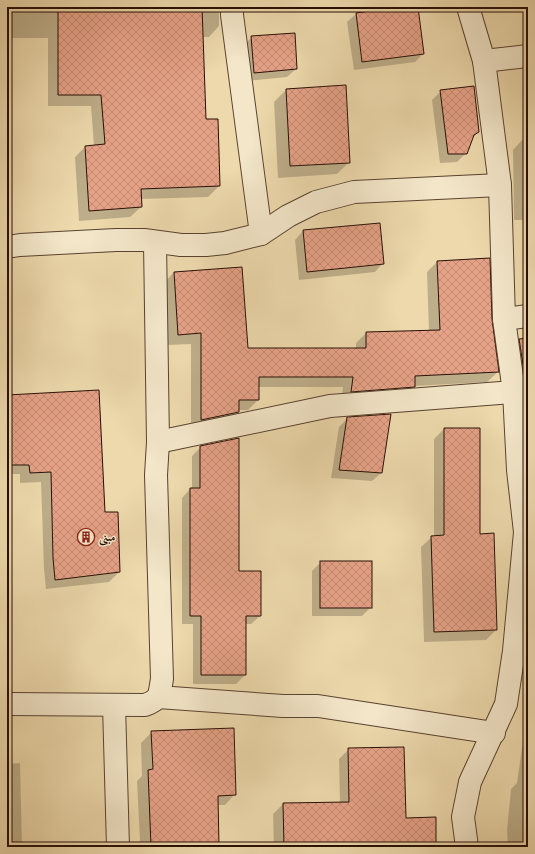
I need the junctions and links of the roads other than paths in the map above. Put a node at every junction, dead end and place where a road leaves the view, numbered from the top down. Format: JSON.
{"nodes":[{"id":1,"x":232,"y":7,"type":"edge"},
{"id":2,"x":468,"y":7,"type":"edge"},
{"id":3,"x":528,"y":56,"type":"edge"},
{"id":4,"x":484,"y":61,"type":"junction"},
{"id":5,"x":500,"y":185,"type":"junction"},
{"id":6,"x":261,"y":234,"type":"junction"},
{"id":7,"x":155,"y":242,"type":"junction"},
{"id":8,"x":7,"y":247,"type":"edge"},
{"id":9,"x":528,"y":316,"type":"edge"},
{"id":10,"x":504,"y":320,"type":"junction"},
{"id":11,"x":514,"y":392,"type":"junction"},
{"id":12,"x":158,"y":442,"type":"junction"},
{"id":13,"x":526,"y":532,"type":"edge"},
{"id":14,"x":158,"y":697,"type":"junction"},
{"id":15,"x":7,"y":704,"type":"edge"},
{"id":16,"x":114,"y":705,"type":"junction"},
{"id":17,"x":494,"y":733,"type":"junction"},
{"id":18,"x":118,"y":847,"type":"edge"},
{"id":19,"x":467,"y":847,"type":"edge"}],
"edges":[{"from":1,"to":6,"type":"street"},
{"from":2,"to":4,"type":"street"},
{"from":3,"to":4,"type":"street"},
{"from":4,"to":5,"type":"street"},
{"from":5,"to":6,"type":"street"},
{"from":5,"to":10,"type":"street"},
{"from":6,"to":7,"type":"street"},
{"from":7,"to":8,"type":"street"},
{"from":7,"to":12,"type":"street"},
{"from":9,"to":10,"type":"street"},
{"from":10,"to":11,"type":"street"},
{"from":11,"to":12,"type":"street"},
{"from":11,"to":13,"type":"street"},
{"from":12,"to":14,"type":"street"},
{"from":13,"to":17,"type":"street"},
{"from":14,"to":16,"type":"street"},
{"from":14,"to":17,"type":"street"},
{"from":15,"to":16,"type":"street"},
{"from":16,"to":18,"type":"street"},
{"from":17,"to":19,"type":"street"}]}
